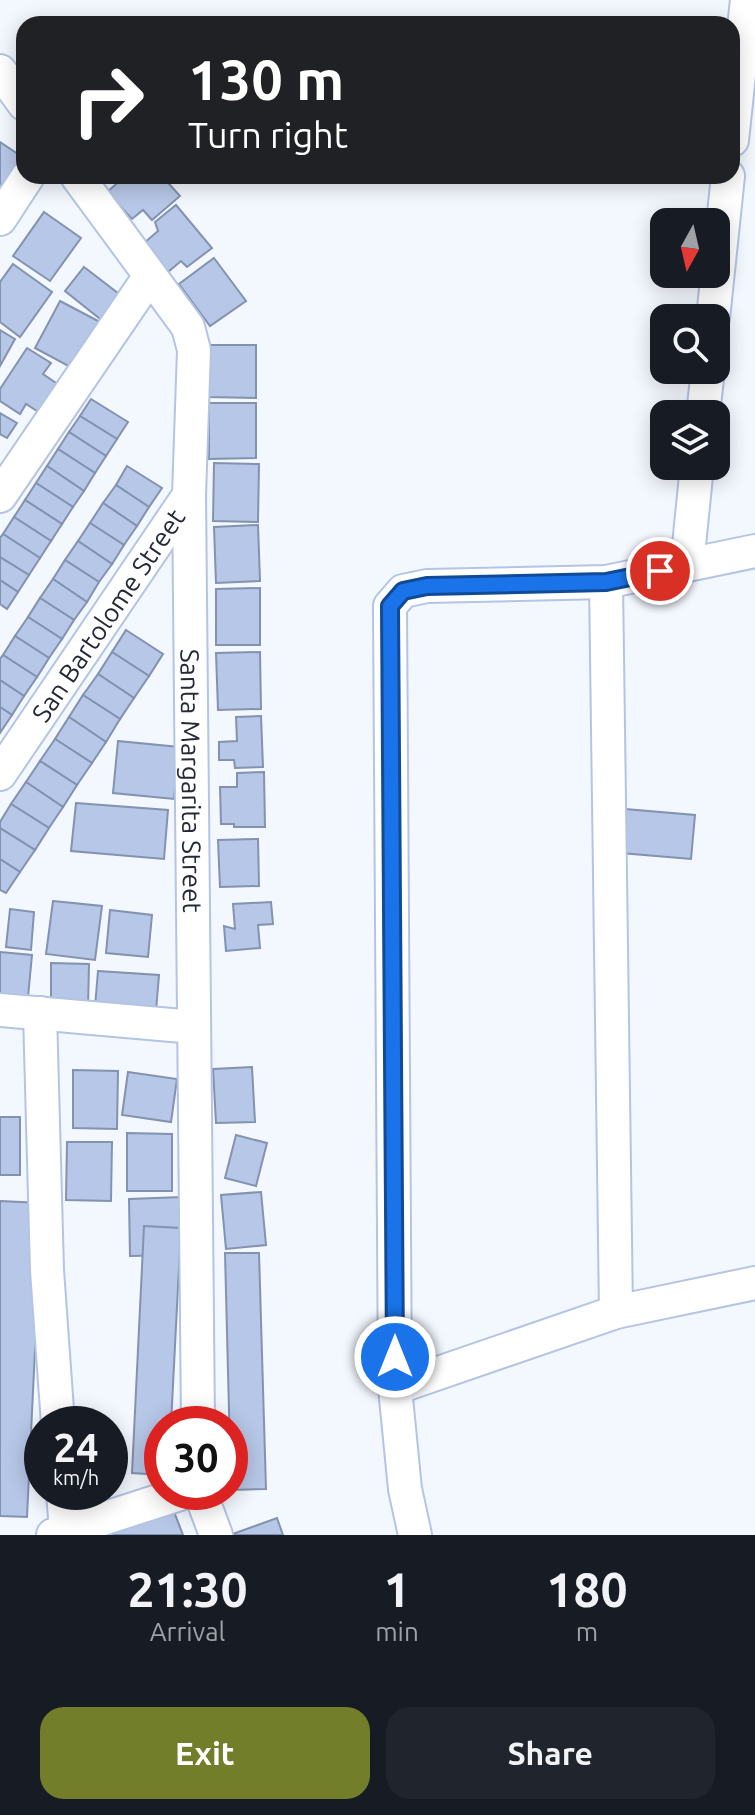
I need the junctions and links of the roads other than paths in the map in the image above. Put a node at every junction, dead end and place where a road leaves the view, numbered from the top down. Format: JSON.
{"nodes":[{"id":1,"x":747,"y":0,"type":"edge"},
{"id":2,"x":740,"y":65,"type":"edge"},
{"id":3,"x":0,"y":71,"type":"edge"},
{"id":4,"x":16,"y":93,"type":"edge"},
{"id":5,"x":23,"y":184,"type":"edge"},
{"id":6,"x":83,"y":184,"type":"edge"},
{"id":7,"x":727,"y":184,"type":"edge"},
{"id":8,"x":0,"y":219,"type":"edge"},
{"id":9,"x":150,"y":276,"type":"junction"},
{"id":10,"x":714,"y":304,"type":"edge"},
{"id":11,"x":696,"y":480,"type":"edge"},
{"id":12,"x":189,"y":495,"type":"junction"},
{"id":13,"x":0,"y":496,"type":"edge"},
{"id":14,"x":755,"y":551,"type":"edge"},
{"id":15,"x":687,"y":565,"type":"junction"},
{"id":16,"x":606,"y":582,"type":"junction"},
{"id":17,"x":0,"y":774,"type":"edge"},
{"id":18,"x":0,"y":1010,"type":"edge"},
{"id":19,"x":40,"y":1013,"type":"junction"},
{"id":20,"x":194,"y":1027,"type":"junction"},
{"id":21,"x":755,"y":1283,"type":"edge"},
{"id":22,"x":616,"y":1312,"type":"junction"},
{"id":23,"x":395,"y":1388,"type":"junction"},
{"id":24,"x":57,"y":1406,"type":"edge"},
{"id":25,"x":198,"y":1406,"type":"edge"},
{"id":26,"x":144,"y":1506,"type":"edge"},
{"id":27,"x":61,"y":1510,"type":"edge"},
{"id":28,"x":207,"y":1510,"type":"edge"},
{"id":29,"x":59,"y":1533,"type":"edge"},
{"id":30,"x":216,"y":1535,"type":"edge"},
{"id":31,"x":415,"y":1535,"type":"edge"}],
"edges":[{"from":1,"to":2,"type":"street"},
{"from":3,"to":4,"type":"street"},
{"from":5,"to":8,"type":"street"},
{"from":6,"to":9,"type":"street","name":"Santa Margarita Street"},
{"from":7,"to":10,"type":"street"},
{"from":9,"to":12,"type":"street","name":"Santa Margarita Street"},
{"from":9,"to":13,"type":"street"},
{"from":11,"to":15,"type":"street"},
{"from":12,"to":17,"type":"street","name":"San Bartolome Street"},
{"from":12,"to":20,"type":"street","name":"Santa Margarita Street"},
{"from":14,"to":15,"type":"street"},
{"from":15,"to":16,"type":"street"},
{"from":16,"to":22,"type":"street"},
{"from":16,"to":23,"type":"street"},
{"from":18,"to":19,"type":"street"},
{"from":19,"to":20,"type":"street"},
{"from":19,"to":24,"type":"street"},
{"from":20,"to":25,"type":"street","name":"Santa Margarita Street"},
{"from":21,"to":22,"type":"street"},
{"from":22,"to":23,"type":"street"},
{"from":23,"to":31,"type":"street"},
{"from":26,"to":29,"type":"street"},
{"from":27,"to":29,"type":"street"},
{"from":28,"to":30,"type":"street"}]}
